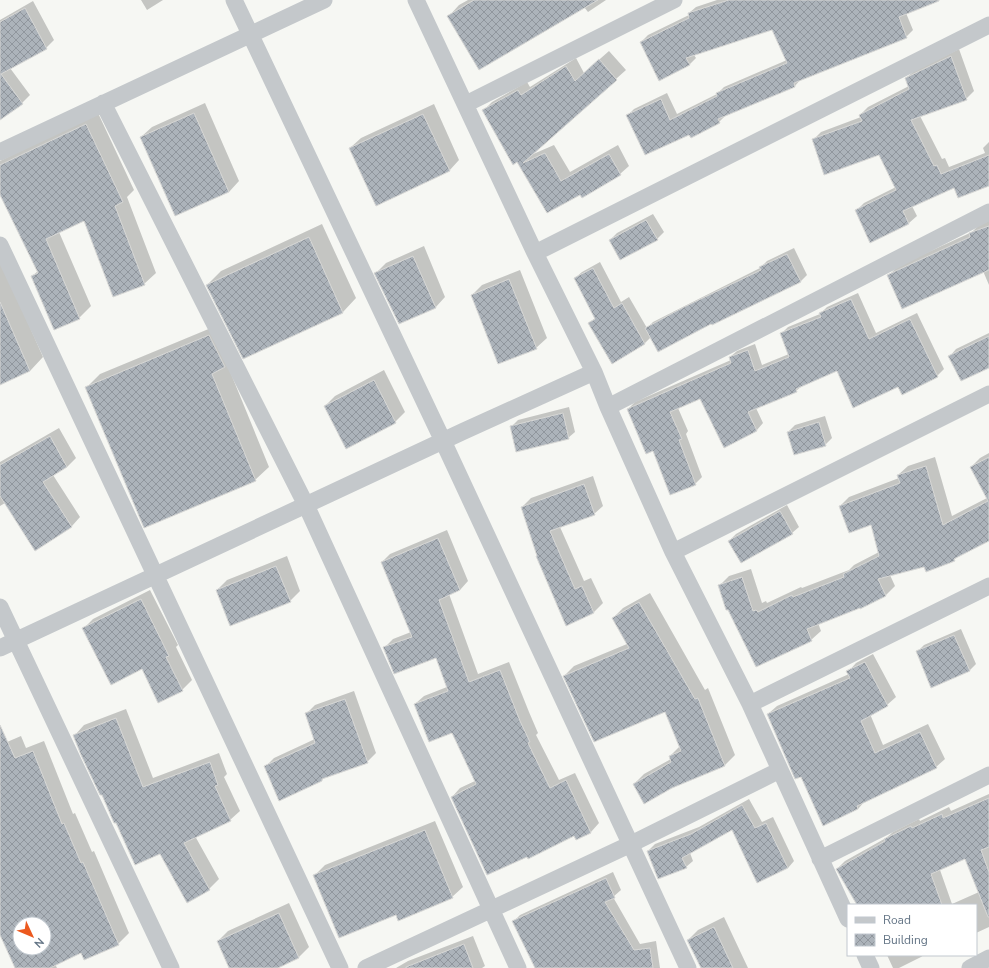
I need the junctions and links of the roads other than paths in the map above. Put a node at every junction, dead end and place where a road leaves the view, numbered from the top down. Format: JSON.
{"nodes":[{"id":1,"x":234,"y":0,"type":"edge"},
{"id":2,"x":324,"y":0,"type":"edge"},
{"id":3,"x":416,"y":0,"type":"edge"},
{"id":4,"x":674,"y":0,"type":"edge"},
{"id":5,"x":989,"y":25,"type":"edge"},
{"id":6,"x":250,"y":35,"type":"junction"},
{"id":7,"x":103,"y":103,"type":"junction"},
{"id":8,"x":466,"y":104,"type":"junction"},
{"id":9,"x":0,"y":152,"type":"edge"},
{"id":10,"x":989,"y":212,"type":"edge"},
{"id":11,"x":0,"y":245,"type":"edge"},
{"id":12,"x":535,"y":253,"type":"junction"},
{"id":13,"x":594,"y":372,"type":"junction"},
{"id":14,"x":989,"y":394,"type":"edge"},
{"id":15,"x":608,"y":407,"type":"junction"},
{"id":16,"x":443,"y":441,"type":"junction"},
{"id":17,"x":306,"y":505,"type":"junction"},
{"id":18,"x":673,"y":552,"type":"junction"},
{"id":19,"x":156,"y":575,"type":"junction"},
{"id":20,"x":989,"y":586,"type":"edge"},
{"id":21,"x":0,"y":607,"type":"edge"},
{"id":22,"x":15,"y":641,"type":"junction"},
{"id":23,"x":0,"y":648,"type":"edge"},
{"id":24,"x":750,"y":704,"type":"junction"},
{"id":25,"x":780,"y":770,"type":"junction"},
{"id":26,"x":989,"y":776,"type":"edge"},
{"id":27,"x":630,"y":844,"type":"junction"},
{"id":28,"x":820,"y":859,"type":"junction"},
{"id":29,"x":491,"y":910,"type":"junction"},
{"id":30,"x":847,"y":917,"type":"edge"},
{"id":31,"x":865,"y":956,"type":"edge"},
{"id":32,"x":989,"y":958,"type":"edge"},
{"id":33,"x":171,"y":968,"type":"edge"},
{"id":34,"x":340,"y":968,"type":"edge"},
{"id":35,"x":366,"y":968,"type":"edge"},
{"id":36,"x":518,"y":968,"type":"edge"},
{"id":37,"x":688,"y":968,"type":"edge"},
{"id":38,"x":871,"y":968,"type":"edge"},
{"id":39,"x":970,"y":968,"type":"edge"}],
"edges":[{"from":1,"to":6,"type":"street"},
{"from":2,"to":6,"type":"street"},
{"from":3,"to":8,"type":"street"},
{"from":4,"to":8,"type":"street"},
{"from":5,"to":12,"type":"street"},
{"from":6,"to":7,"type":"street"},
{"from":6,"to":16,"type":"street"},
{"from":7,"to":9,"type":"street"},
{"from":7,"to":17,"type":"street"},
{"from":8,"to":12,"type":"street"},
{"from":10,"to":15,"type":"street"},
{"from":11,"to":19,"type":"street"},
{"from":12,"to":13,"type":"street"},
{"from":13,"to":15,"type":"street"},
{"from":13,"to":16,"type":"street"},
{"from":14,"to":18,"type":"street"},
{"from":15,"to":18,"type":"street"},
{"from":16,"to":17,"type":"street"},
{"from":16,"to":27,"type":"street"},
{"from":17,"to":19,"type":"street"},
{"from":17,"to":29,"type":"street"},
{"from":18,"to":24,"type":"street"},
{"from":19,"to":22,"type":"street"},
{"from":19,"to":34,"type":"street"},
{"from":20,"to":24,"type":"street"},
{"from":21,"to":22,"type":"street"},
{"from":22,"to":23,"type":"street"},
{"from":22,"to":33,"type":"street"},
{"from":24,"to":25,"type":"street"},
{"from":25,"to":27,"type":"street"},
{"from":25,"to":28,"type":"street"},
{"from":26,"to":28,"type":"street"},
{"from":27,"to":29,"type":"street"},
{"from":27,"to":37,"type":"street"},
{"from":28,"to":30,"type":"street"},
{"from":29,"to":35,"type":"street"},
{"from":29,"to":36,"type":"street"},
{"from":31,"to":38,"type":"street"},
{"from":32,"to":39,"type":"street"}]}
